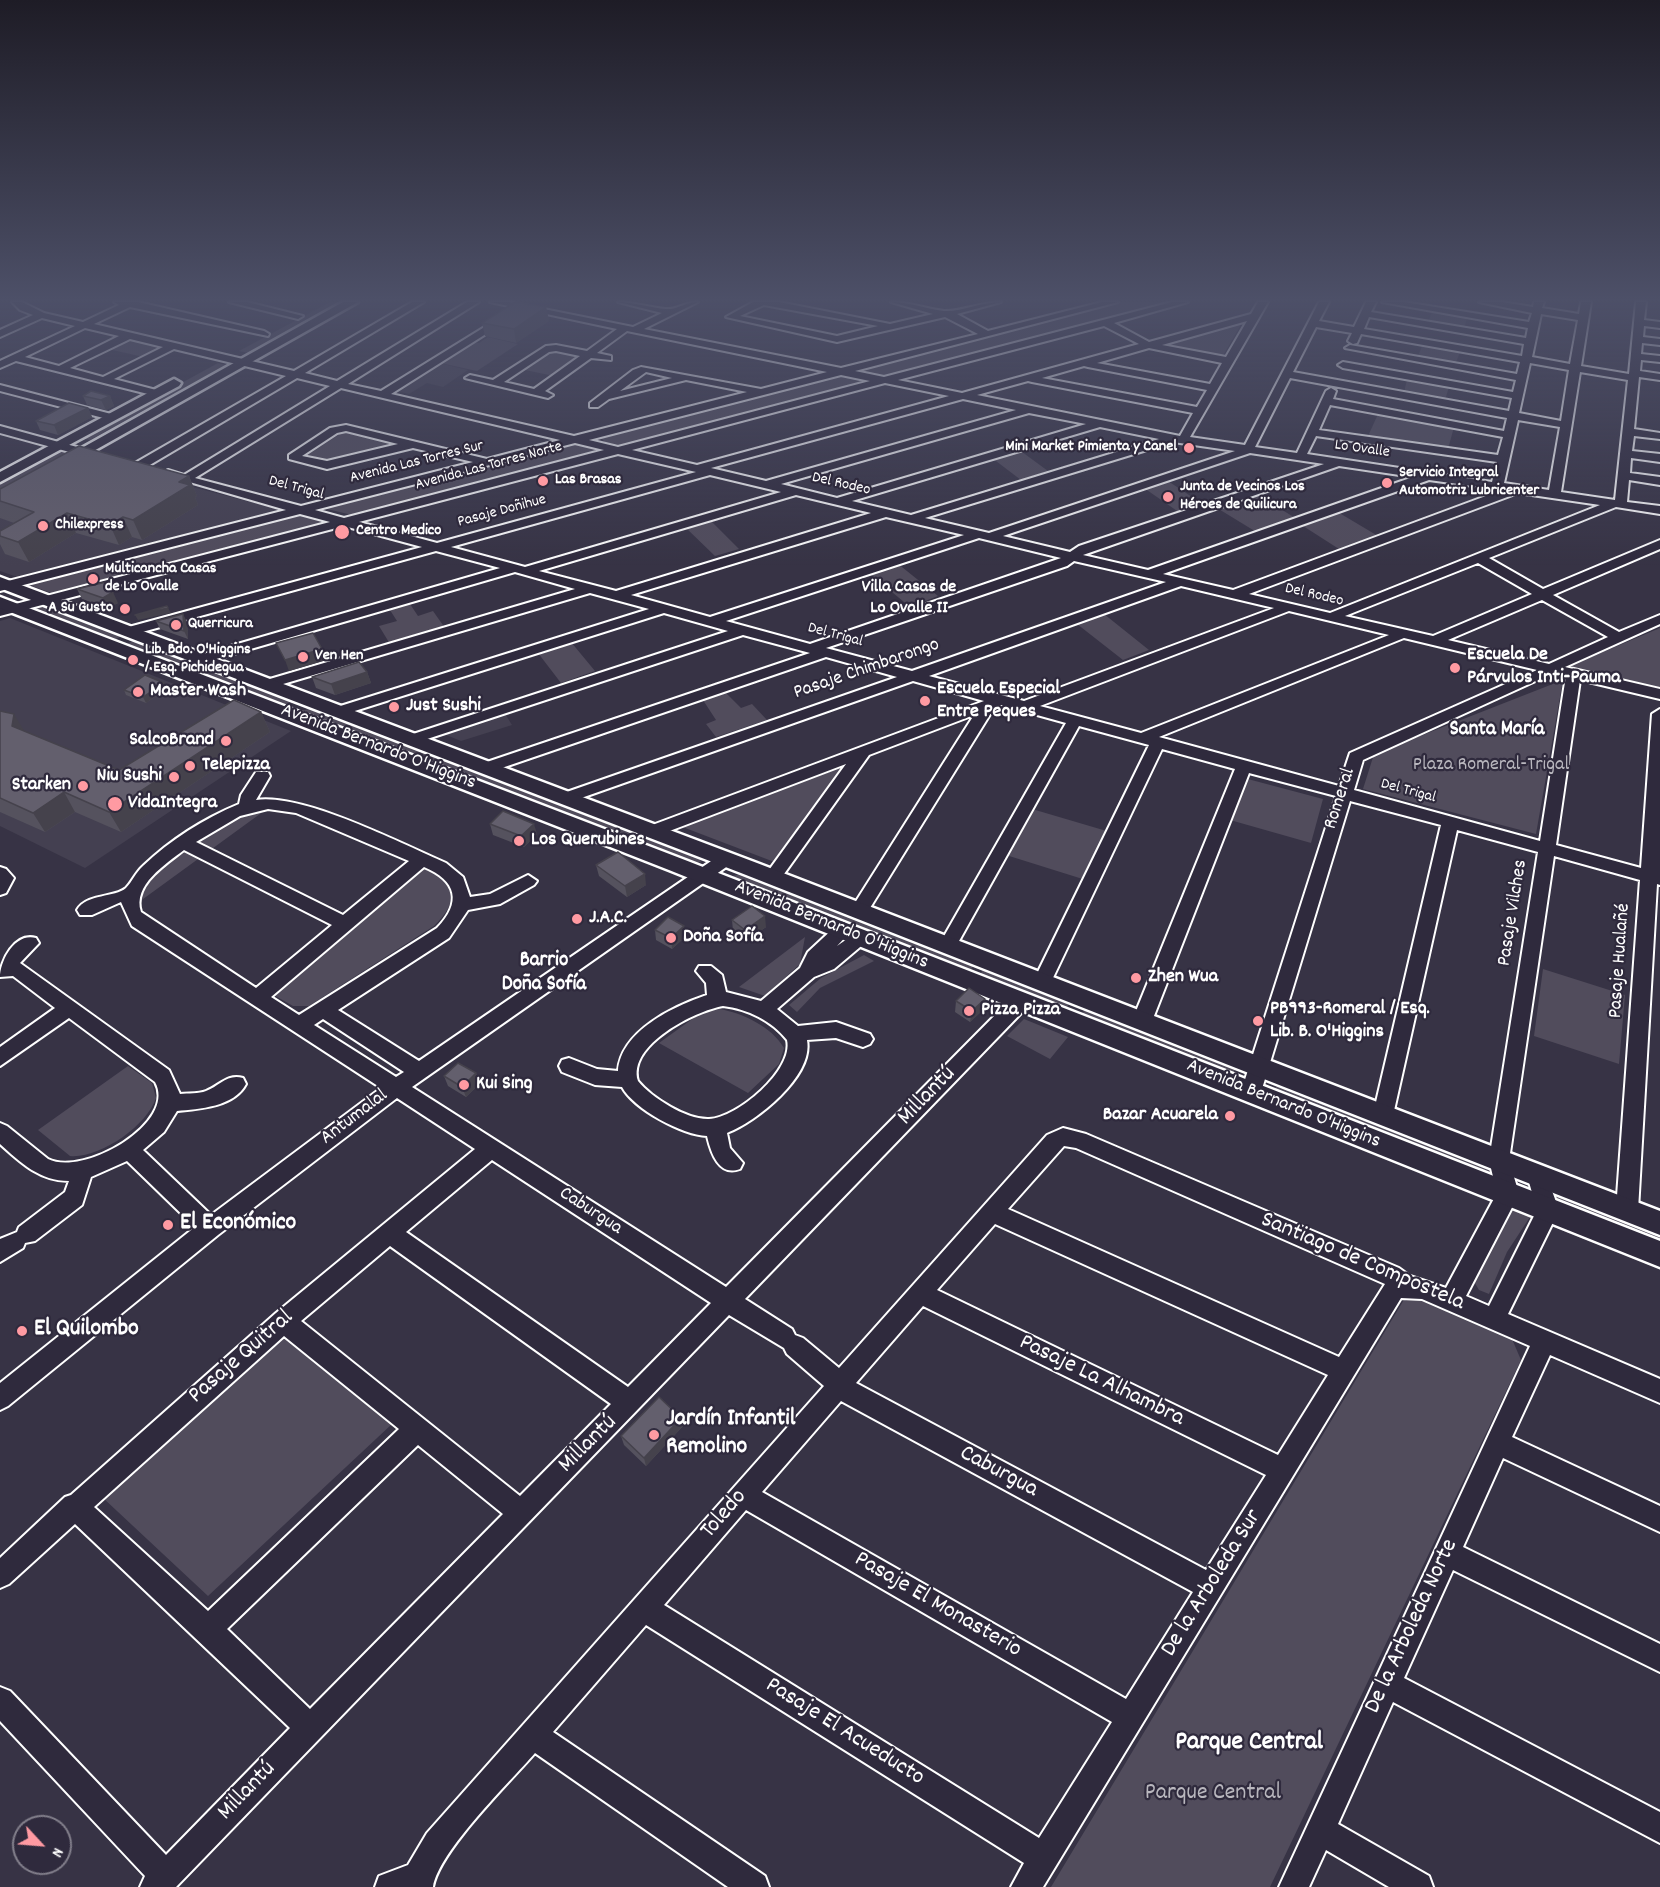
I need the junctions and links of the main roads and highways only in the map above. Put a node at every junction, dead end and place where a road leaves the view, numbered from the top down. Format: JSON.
{"nodes":[{"id":1,"x":161,"y":390,"type":"edge"},
{"id":2,"x":194,"y":390,"type":"edge"},
{"id":3,"x":48,"y":471,"type":"edge"},
{"id":4,"x":0,"y":478,"type":"edge"},
{"id":5,"x":3,"y":585,"type":"edge"},
{"id":6,"x":5,"y":607,"type":"edge"},
{"id":7,"x":197,"y":657,"type":"junction"},
{"id":8,"x":174,"y":669,"type":"junction"},
{"id":9,"x":302,"y":697,"type":"junction"},
{"id":10,"x":284,"y":712,"type":"junction"},
{"id":11,"x":987,"y":961,"type":"junction"},
{"id":12,"x":972,"y":982,"type":"junction"},
{"id":13,"x":1087,"y":999,"type":"junction"},
{"id":14,"x":1059,"y":1016,"type":"junction"},
{"id":15,"x":1660,"y":1223,"type":"edge"},
{"id":16,"x":1660,"y":1254,"type":"edge"}],
"edges":[{"from":1,"to":4,"type":"main road"},
{"from":2,"to":3,"type":"main road"},
{"from":5,"to":7,"type":"main road","name":"Avenida Bernardo O'Higgins"},
{"from":6,"to":8,"type":"main road","name":"Avenida Bernardo O'Higgins"},
{"from":7,"to":8,"type":"main road"},
{"from":7,"to":9,"type":"main road","name":"Avenida Bernardo O'Higgins"},
{"from":8,"to":10,"type":"main road","name":"Avenida Bernardo O'Higgins"},
{"from":9,"to":10,"type":"main road"},
{"from":9,"to":11,"type":"main road","name":"Avenida Bernardo O'Higgins"},
{"from":10,"to":12,"type":"main road","name":"Avenida Bernardo O'Higgins"},
{"from":11,"to":12,"type":"main road"},
{"from":11,"to":13,"type":"main road","name":"Avenida Bernardo O'Higgins"},
{"from":12,"to":14,"type":"main road","name":"Avenida Bernardo O'Higgins"},
{"from":13,"to":14,"type":"main road"},
{"from":13,"to":15,"type":"main road","name":"Avenida Bernardo O'Higgins"},
{"from":14,"to":16,"type":"main road","name":"Avenida Bernardo O'Higgins"}]}
